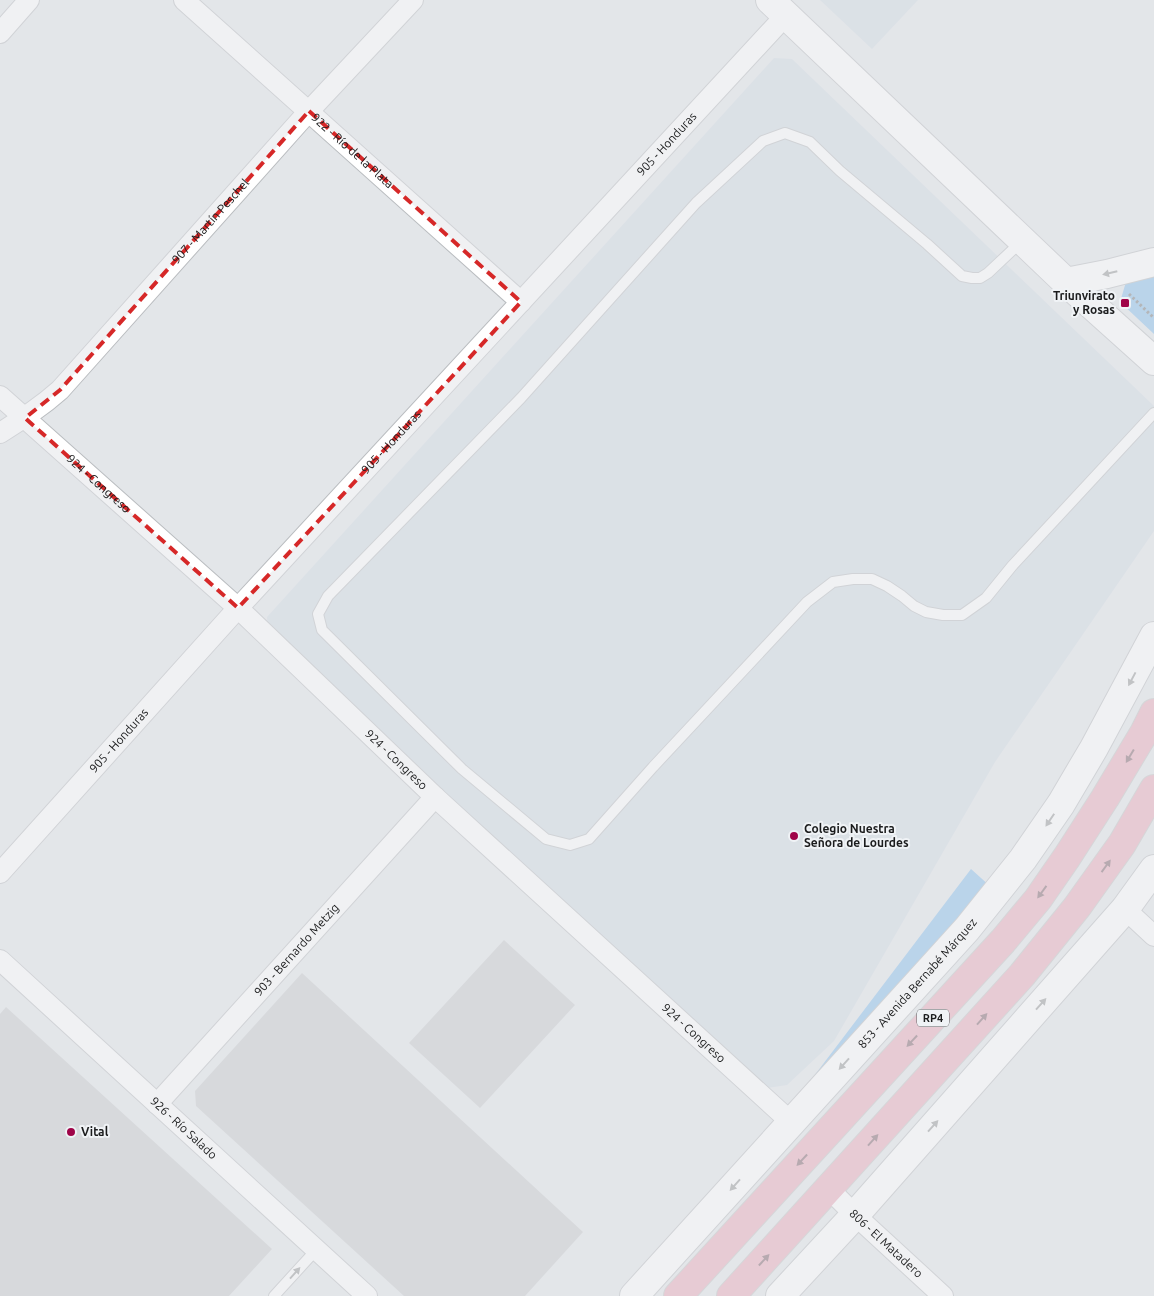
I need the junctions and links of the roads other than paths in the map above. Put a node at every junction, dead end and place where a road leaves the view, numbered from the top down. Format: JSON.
{"nodes":[{"id":1,"x":30,"y":0,"type":"edge"},
{"id":2,"x":184,"y":0,"type":"edge"},
{"id":3,"x":413,"y":0,"type":"edge"},
{"id":4,"x":778,"y":8,"type":"edge"},
{"id":5,"x":0,"y":33,"type":"edge"},
{"id":6,"x":309,"y":111,"type":"junction"},
{"id":7,"x":1023,"y":240,"type":"junction"},
{"id":8,"x":1154,"y":262,"type":"edge"},
{"id":9,"x":1066,"y":282,"type":"junction"},
{"id":10,"x":521,"y":302,"type":"junction"},
{"id":11,"x":1154,"y":361,"type":"edge"},
{"id":12,"x":0,"y":396,"type":"edge"},
{"id":13,"x":1154,"y":413,"type":"edge"},
{"id":14,"x":25,"y":418,"type":"junction"},
{"id":15,"x":0,"y":433,"type":"edge"},
{"id":16,"x":238,"y":608,"type":"junction"},
{"id":17,"x":1154,"y":636,"type":"edge"},
{"id":18,"x":1154,"y":713,"type":"edge"},
{"id":19,"x":1154,"y":789,"type":"edge"},
{"id":20,"x":435,"y":797,"type":"junction"},
{"id":21,"x":1154,"y":869,"type":"edge"},
{"id":22,"x":0,"y":872,"type":"edge"},
{"id":23,"x":1125,"y":909,"type":"junction"},
{"id":24,"x":1154,"y":936,"type":"edge"},
{"id":25,"x":0,"y":960,"type":"edge"},
{"id":26,"x":157,"y":1104,"type":"junction"},
{"id":27,"x":792,"y":1123,"type":"junction"},
{"id":28,"x":829,"y":1189,"type":"junction"},
{"id":29,"x":855,"y":1215,"type":"junction"},
{"id":30,"x":316,"y":1250,"type":"junction"},
{"id":31,"x":274,"y":1296,"type":"edge"},
{"id":32,"x":367,"y":1296,"type":"edge"},
{"id":33,"x":634,"y":1296,"type":"edge"},
{"id":34,"x":678,"y":1296,"type":"edge"},
{"id":35,"x":731,"y":1296,"type":"edge"},
{"id":36,"x":780,"y":1296,"type":"edge"},
{"id":37,"x":943,"y":1296,"type":"edge"}],
"edges":[{"from":1,"to":5,"type":"street"},
{"from":2,"to":6,"type":"street","name":"922 - Río de la Plata"},
{"from":3,"to":6,"type":"street","name":"907 - Martín Peschel"},
{"from":4,"to":7,"type":"street"},
{"from":4,"to":10,"type":"street","name":"905 - Honduras"},
{"from":6,"to":10,"type":"street","name":"922 - Río de la Plata"},
{"from":6,"to":14,"type":"street","name":"907 - Martín Peschel"},
{"from":7,"to":9,"type":"street"},
{"from":7,"to":13,"type":"lane"},
{"from":8,"to":9,"type":"street","one_way":true},
{"from":9,"to":11,"type":"street"},
{"from":10,"to":16,"type":"street","name":"905 - Honduras"},
{"from":12,"to":14,"type":"street","name":"924 - Congreso"},
{"from":14,"to":15,"type":"street","name":"907 - Martín Peschel"},
{"from":14,"to":16,"type":"street","name":"924 - Congreso"},
{"from":16,"to":20,"type":"street","name":"924 - Congreso"},
{"from":16,"to":22,"type":"street","name":"905 - Honduras"},
{"from":17,"to":27,"type":"street","name":"853 - Avenida Bernabé Márquez","one_way":true},
{"from":18,"to":34,"type":"main road","number":"RP4","one_way":true},
{"from":28,"to":19,"type":"main road","one_way":true},
{"from":20,"to":26,"type":"street","name":"903 - Bernardo Metzig"},
{"from":20,"to":27,"type":"street","name":"924 - Congreso"},
{"from":21,"to":23,"type":"street"},
{"from":23,"to":24,"type":"street"},
{"from":29,"to":23,"type":"street","one_way":true},
{"from":25,"to":26,"type":"street","name":"926 - Río Salado"},
{"from":26,"to":30,"type":"street","name":"926 - Río Salado"},
{"from":27,"to":33,"type":"street","name":"853 - Avenida Bernabé Márquez","one_way":true},
{"from":28,"to":29,"type":"street","name":"806 - El Matadero"},
{"from":35,"to":28,"type":"main road","one_way":true},
{"from":29,"to":36,"type":"street"},
{"from":29,"to":37,"type":"street","name":"806 - El Matadero"},
{"from":31,"to":30,"type":"lane","one_way":true},
{"from":30,"to":32,"type":"street","name":"926 - Río Salado"}]}
